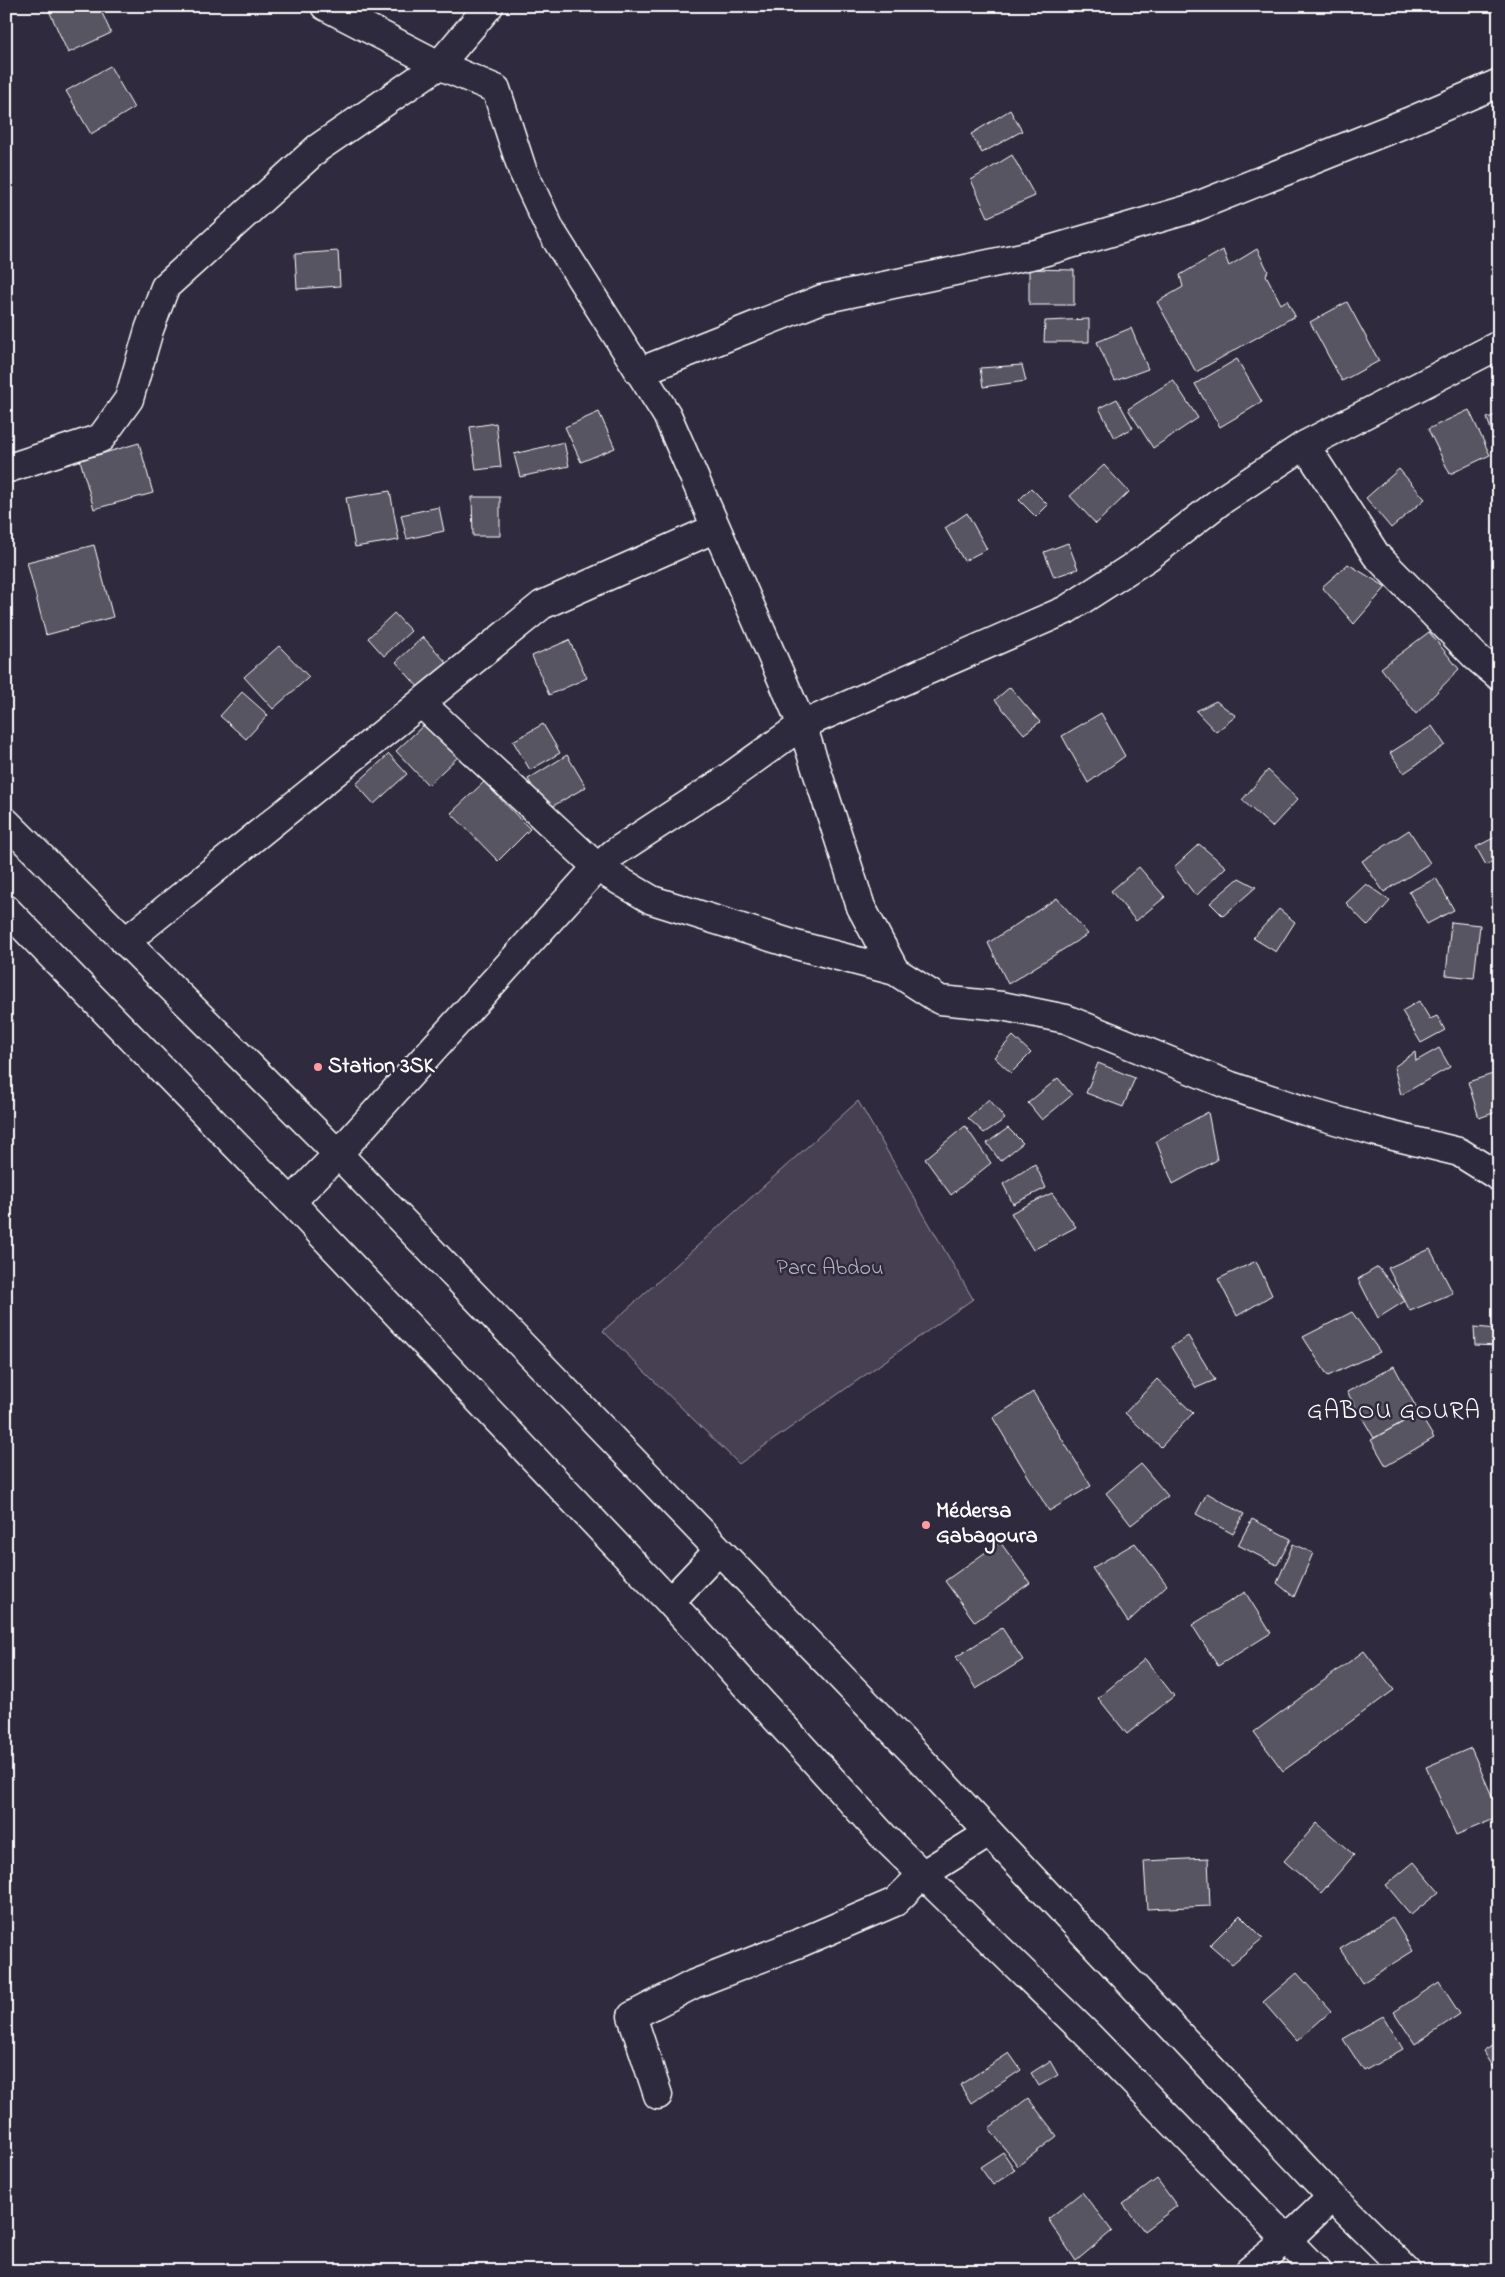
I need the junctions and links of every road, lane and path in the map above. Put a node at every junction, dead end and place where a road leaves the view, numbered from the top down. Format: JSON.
{"nodes":[{"id":1,"x":325,"y":6,"type":"edge"},
{"id":2,"x":489,"y":6,"type":"edge"},
{"id":3,"x":439,"y":65,"type":"junction"},
{"id":4,"x":1499,"y":83,"type":"edge"},
{"id":5,"x":1499,"y":345,"type":"edge"},
{"id":6,"x":639,"y":372,"type":"junction"},
{"id":7,"x":1305,"y":445,"type":"junction"},
{"id":8,"x":6,"y":469,"type":"edge"},
{"id":9,"x":716,"y":528,"type":"junction"},
{"id":10,"x":1499,"y":676,"type":"edge"},
{"id":11,"x":421,"y":703,"type":"junction"},
{"id":12,"x":802,"y":725,"type":"junction"},
{"id":13,"x":9,"y":830,"type":"edge"},
{"id":14,"x":598,"y":868,"type":"junction"},
{"id":15,"x":6,"y":909,"type":"edge"},
{"id":16,"x":126,"y":942,"type":"junction"},
{"id":17,"x":894,"y":971,"type":"junction"},
{"id":18,"x":338,"y":1154,"type":"junction"},
{"id":19,"x":1499,"y":1177,"type":"edge"},
{"id":20,"x":291,"y":1202,"type":"junction"},
{"id":21,"x":719,"y":1550,"type":"junction"},
{"id":22,"x":670,"y":1602,"type":"junction"},
{"id":23,"x":989,"y":1833,"type":"junction"},
{"id":24,"x":922,"y":1875,"type":"junction"},
{"id":25,"x":658,"y":2095,"type":"dead end"},
{"id":26,"x":1332,"y":2198,"type":"junction"},
{"id":27,"x":1287,"y":2240,"type":"junction"},
{"id":28,"x":1249,"y":2271,"type":"edge"},
{"id":29,"x":1317,"y":2271,"type":"edge"},
{"id":30,"x":1407,"y":2271,"type":"edge"}],
"edges":[{"from":1,"to":3,"type":"street"},
{"from":2,"to":3,"type":"street"},
{"from":3,"to":6,"type":"street"},
{"from":3,"to":8,"type":"street"},
{"from":4,"to":6,"type":"street"},
{"from":5,"to":7,"type":"street"},
{"from":6,"to":9,"type":"street"},
{"from":7,"to":10,"type":"street"},
{"from":7,"to":12,"type":"street"},
{"from":9,"to":11,"type":"street"},
{"from":9,"to":12,"type":"street"},
{"from":11,"to":14,"type":"street"},
{"from":11,"to":16,"type":"street"},
{"from":12,"to":14,"type":"street"},
{"from":12,"to":17,"type":"street"},
{"from":13,"to":16,"type":"street"},
{"from":14,"to":17,"type":"street"},
{"from":14,"to":18,"type":"street"},
{"from":15,"to":20,"type":"street"},
{"from":16,"to":18,"type":"street"},
{"from":17,"to":19,"type":"street"},
{"from":18,"to":20,"type":"street"},
{"from":18,"to":21,"type":"street"},
{"from":20,"to":22,"type":"street"},
{"from":21,"to":22,"type":"street"},
{"from":21,"to":23,"type":"street"},
{"from":22,"to":24,"type":"street"},
{"from":23,"to":24,"type":"street"},
{"from":23,"to":26,"type":"street"},
{"from":24,"to":25,"type":"street"},
{"from":24,"to":27,"type":"street"},
{"from":26,"to":27,"type":"street"},
{"from":26,"to":30,"type":"street"},
{"from":27,"to":28,"type":"street"},
{"from":27,"to":29,"type":"street"}]}
